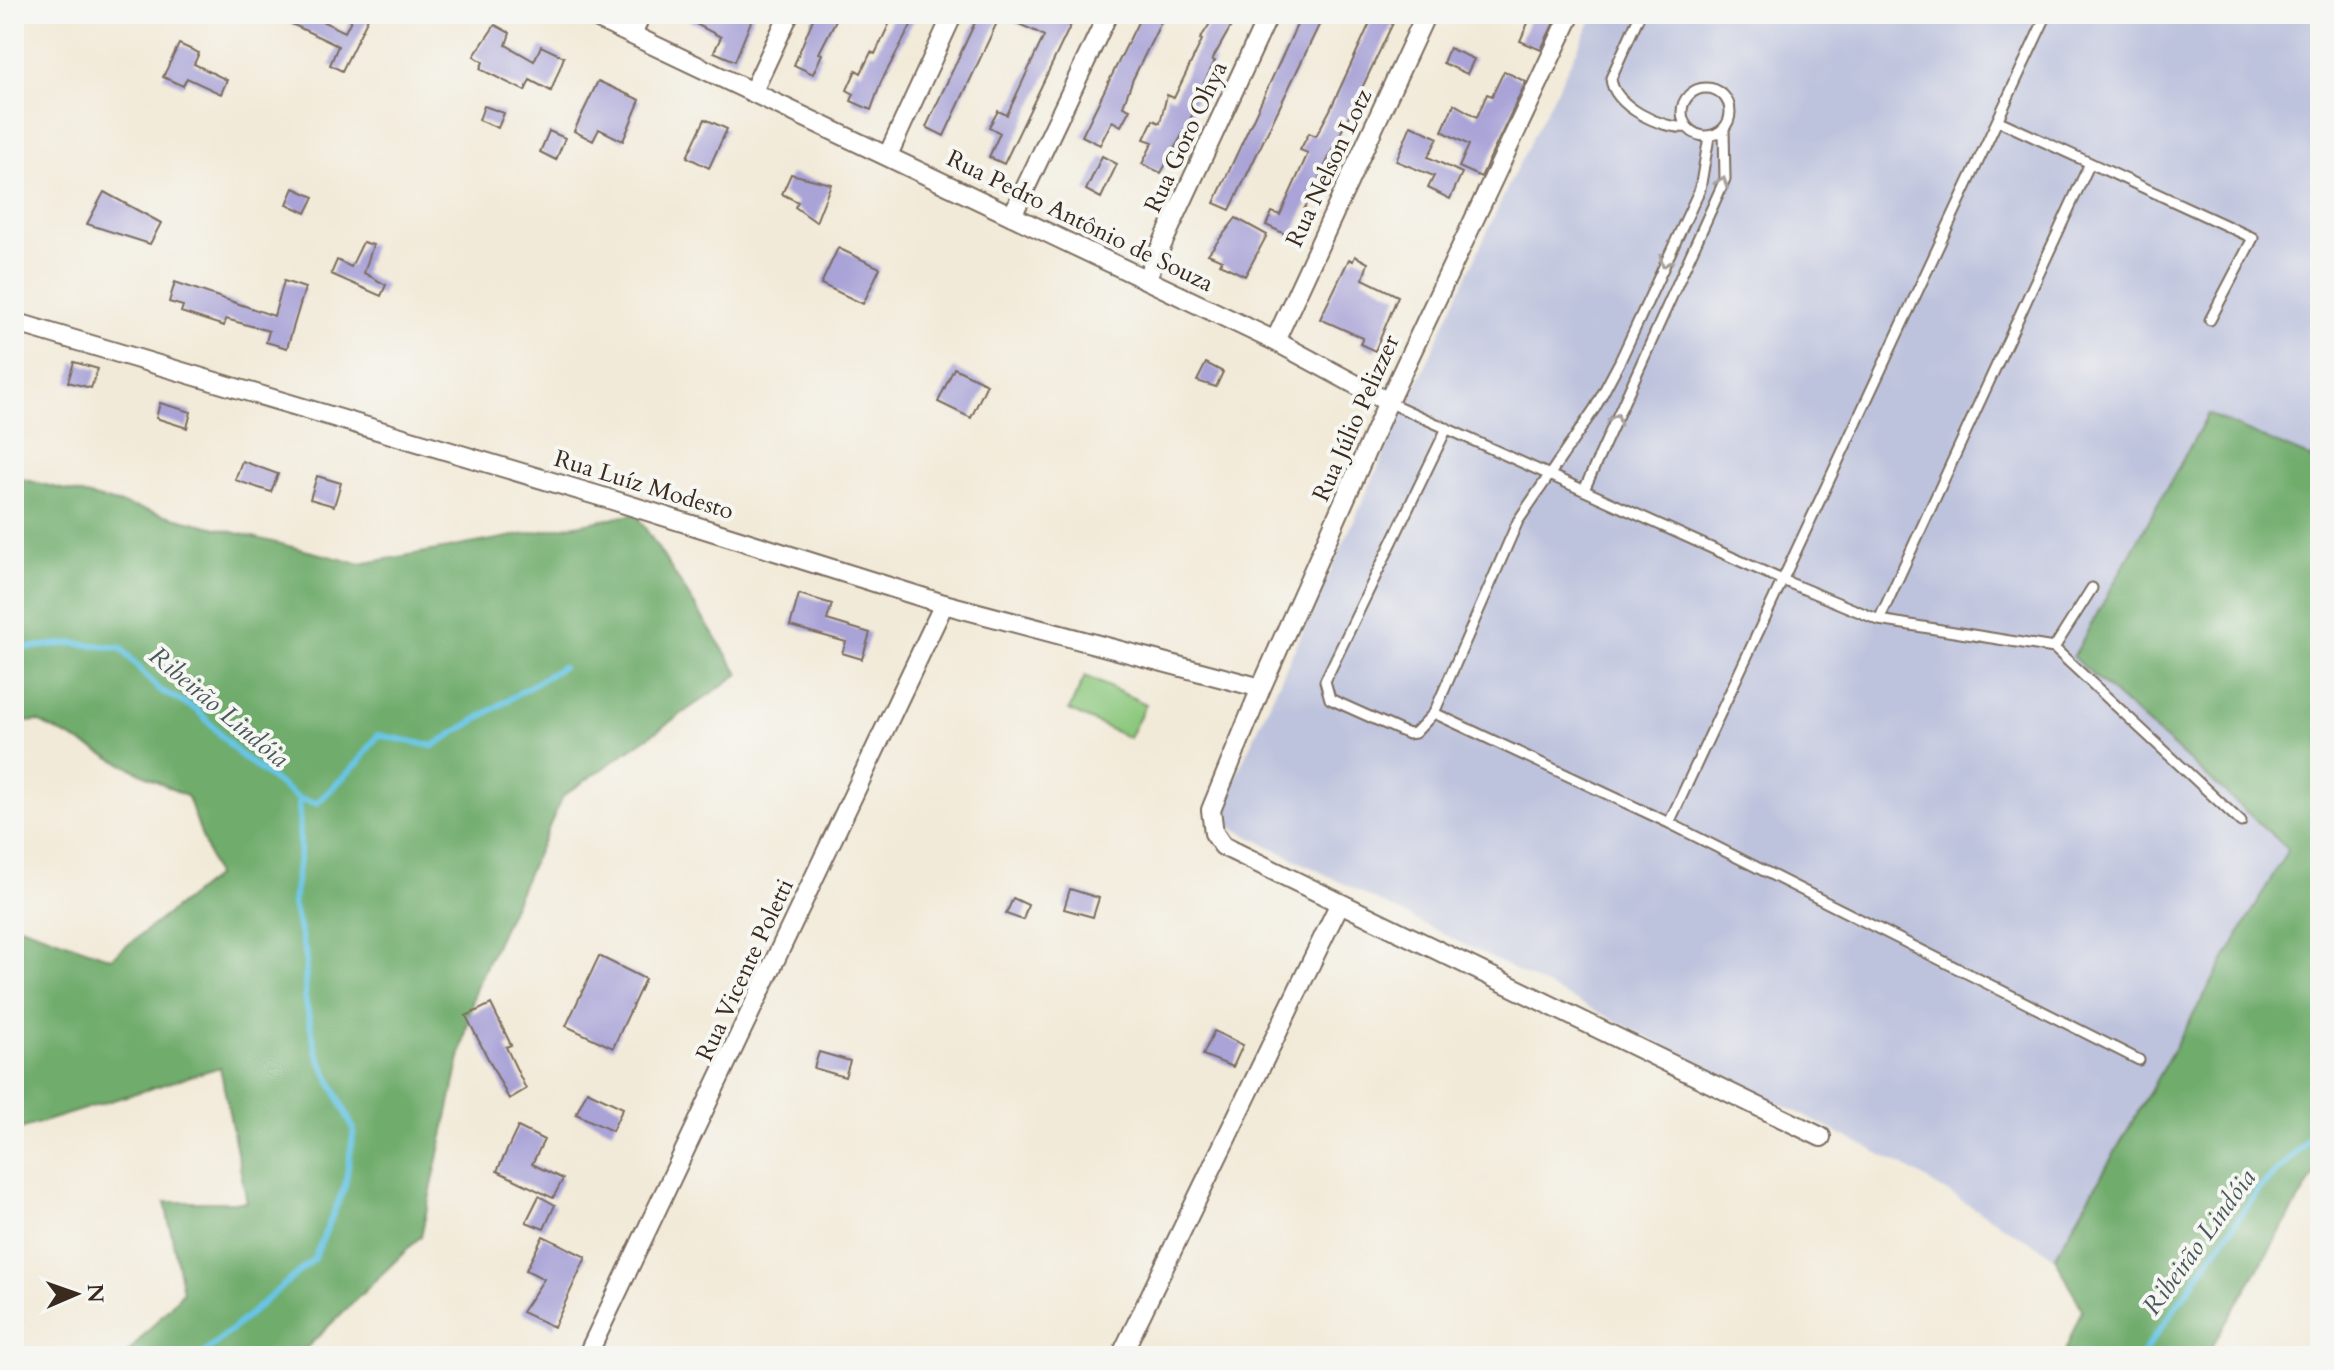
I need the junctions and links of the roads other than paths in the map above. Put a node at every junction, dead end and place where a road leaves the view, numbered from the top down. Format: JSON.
{"nodes":[{"id":1,"x":588,"y":14,"type":"edge"},
{"id":2,"x":641,"y":14,"type":"edge"},
{"id":3,"x":789,"y":14,"type":"edge"},
{"id":4,"x":953,"y":14,"type":"edge"},
{"id":5,"x":1108,"y":14,"type":"edge"},
{"id":6,"x":1269,"y":14,"type":"edge"},
{"id":7,"x":1426,"y":14,"type":"edge"},
{"id":8,"x":1571,"y":14,"type":"edge"},
{"id":9,"x":1640,"y":14,"type":"edge"},
{"id":10,"x":2047,"y":14,"type":"edge"},
{"id":11,"x":632,"y":35,"type":"junction"},
{"id":12,"x":753,"y":91,"type":"junction"},
{"id":13,"x":1999,"y":121,"type":"junction"},
{"id":14,"x":1687,"y":127,"type":"junction"},
{"id":15,"x":1724,"y":129,"type":"junction"},
{"id":16,"x":1709,"y":137,"type":"junction"},
{"id":17,"x":888,"y":155,"type":"junction"},
{"id":18,"x":2090,"y":163,"type":"junction"},
{"id":19,"x":1012,"y":216,"type":"junction"},
{"id":20,"x":1146,"y":279,"type":"junction"},
{"id":21,"x":2210,"y":320,"type":"dead end"},
{"id":22,"x":14,"y":322,"type":"edge"},
{"id":23,"x":1275,"y":341,"type":"junction"},
{"id":24,"x":1388,"y":402,"type":"junction"},
{"id":25,"x":1447,"y":428,"type":"junction"},
{"id":26,"x":1549,"y":475,"type":"junction"},
{"id":27,"x":1584,"y":490,"type":"junction"},
{"id":28,"x":1780,"y":579,"type":"junction"},
{"id":29,"x":2092,"y":588,"type":"dead end"},
{"id":30,"x":944,"y":604,"type":"junction"},
{"id":31,"x":1879,"y":620,"type":"junction"},
{"id":32,"x":2054,"y":648,"type":"junction"},
{"id":33,"x":1261,"y":688,"type":"junction"},
{"id":34,"x":1434,"y":713,"type":"junction"},
{"id":35,"x":2241,"y":822,"type":"dead end"},
{"id":36,"x":1669,"y":823,"type":"junction"},
{"id":37,"x":1339,"y":905,"type":"junction"},
{"id":38,"x":2139,"y":1060,"type":"dead end"},
{"id":39,"x":1821,"y":1137,"type":"dead end"},
{"id":40,"x":587,"y":1356,"type":"edge"},
{"id":41,"x":1121,"y":1356,"type":"edge"}],
"edges":[{"from":1,"to":11,"type":"street","name":"Rua Pedro Antônio de Souza"},
{"from":2,"to":11,"type":"street"},
{"from":3,"to":12,"type":"street"},
{"from":4,"to":17,"type":"street"},
{"from":5,"to":19,"type":"street"},
{"from":6,"to":20,"type":"street","name":"Rua Goro Ohya"},
{"from":7,"to":23,"type":"street","name":"Rua Nelson Lotz"},
{"from":8,"to":24,"type":"street","name":"Rua Júlio Pelizzer"},
{"from":9,"to":14,"type":"lane"},
{"from":10,"to":13,"type":"lane"},
{"from":11,"to":12,"type":"street","name":"Rua Pedro Antônio de Souza"},
{"from":12,"to":17,"type":"street","name":"Rua Pedro Antônio de Souza"},
{"from":13,"to":18,"type":"lane"},
{"from":13,"to":28,"type":"lane"},
{"from":14,"to":15,"type":"lane"},
{"from":14,"to":16,"type":"lane"},
{"from":15,"to":16,"type":"lane"},
{"from":27,"to":15,"type":"lane","one_way":true},
{"from":16,"to":26,"type":"lane","one_way":true},
{"from":17,"to":19,"type":"street","name":"Rua Pedro Antônio de Souza"},
{"from":18,"to":21,"type":"lane"},
{"from":18,"to":31,"type":"lane"},
{"from":19,"to":20,"type":"street","name":"Rua Pedro Antônio de Souza"},
{"from":20,"to":23,"type":"street","name":"Rua Pedro Antônio de Souza"},
{"from":22,"to":30,"type":"street","name":"Rua Luíz Modesto"},
{"from":23,"to":24,"type":"street","name":"Rua Pedro Antônio de Souza"},
{"from":24,"to":25,"type":"lane","name":"Rua Pedro Antônio de Souza"},
{"from":24,"to":33,"type":"street","name":"Rua Júlio Pelizzer"},
{"from":25,"to":26,"type":"lane","name":"Rua Pedro Antônio de Souza"},
{"from":25,"to":34,"type":"lane"},
{"from":26,"to":27,"type":"lane","name":"Rua Pedro Antônio de Souza"},
{"from":26,"to":34,"type":"lane"},
{"from":27,"to":28,"type":"lane","name":"Rua Pedro Antônio de Souza"},
{"from":28,"to":31,"type":"lane","name":"Rua Pedro Antônio de Souza"},
{"from":28,"to":36,"type":"lane"},
{"from":29,"to":32,"type":"lane"},
{"from":30,"to":33,"type":"street","name":"Rua Luíz Modesto"},
{"from":30,"to":40,"type":"street","name":"Rua Vicente Poletti"},
{"from":31,"to":32,"type":"lane","name":"Rua Pedro Antônio de Souza"},
{"from":32,"to":35,"type":"lane"},
{"from":33,"to":37,"type":"street","name":"Rua Júlio Pelizzer"},
{"from":34,"to":36,"type":"lane"},
{"from":36,"to":38,"type":"lane"},
{"from":37,"to":39,"type":"street"},
{"from":37,"to":41,"type":"street"}]}
